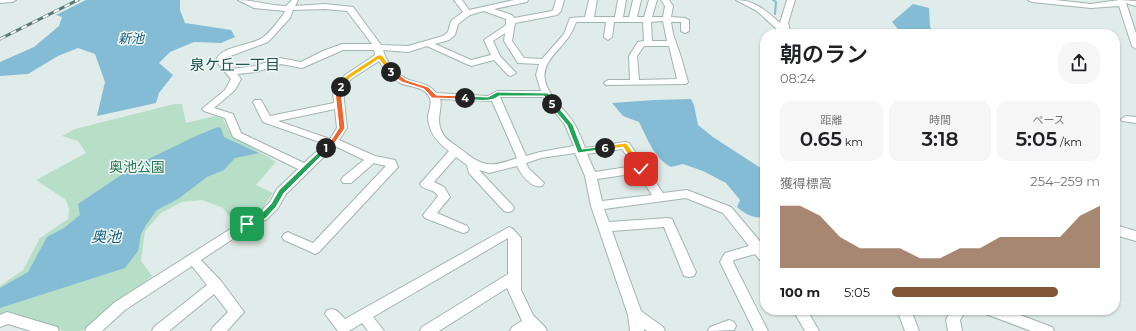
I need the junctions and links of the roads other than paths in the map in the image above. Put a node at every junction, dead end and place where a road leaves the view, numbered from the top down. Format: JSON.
{"nodes":[{"id":1,"x":12,"y":0,"type":"edge"},
{"id":2,"x":242,"y":0,"type":"edge"},
{"id":3,"x":458,"y":0,"type":"edge"},
{"id":4,"x":524,"y":0,"type":"edge"},
{"id":5,"x":560,"y":0,"type":"edge"},
{"id":6,"x":593,"y":0,"type":"edge"},
{"id":7,"x":622,"y":0,"type":"edge"},
{"id":8,"x":636,"y":0,"type":"edge"},
{"id":9,"x":654,"y":0,"type":"edge"},
{"id":10,"x":665,"y":0,"type":"edge"},
{"id":11,"x":740,"y":0,"type":"edge"},
{"id":12,"x":790,"y":0,"type":"edge"},
{"id":13,"x":1032,"y":0,"type":"edge"},
{"id":14,"x":0,"y":1,"type":"edge"},
{"id":15,"x":1123,"y":1,"type":"edge"},
{"id":16,"x":293,"y":3,"type":"edge"},
{"id":17,"x":1136,"y":4,"type":"edge"},
{"id":18,"x":485,"y":9,"type":"junction"},
{"id":19,"x":466,"y":13,"type":"junction"},
{"id":20,"x":633,"y":19,"type":"junction"},
{"id":21,"x":647,"y":19,"type":"junction"},
{"id":22,"x":667,"y":19,"type":"junction"},
{"id":23,"x":589,"y":20,"type":"junction"},
{"id":24,"x":610,"y":20,"type":"junction"},
{"id":25,"x":619,"y":20,"type":"junction"},
{"id":26,"x":511,"y":23,"type":"junction"},
{"id":27,"x":781,"y":29,"type":"edge"},
{"id":28,"x":785,"y":29,"type":"edge"},
{"id":29,"x":685,"y":31,"type":"dead end"},
{"id":30,"x":608,"y":37,"type":"dead end"},
{"id":31,"x":648,"y":42,"type":"junction"},
{"id":32,"x":671,"y":43,"type":"junction"},
{"id":33,"x":429,"y":44,"type":"junction"},
{"id":34,"x":1136,"y":46,"type":"edge"},
{"id":35,"x":379,"y":52,"type":"junction"},
{"id":36,"x":496,"y":57,"type":"junction"},
{"id":37,"x":521,"y":61,"type":"junction"},
{"id":38,"x":543,"y":62,"type":"junction"},
{"id":39,"x":504,"y":66,"type":"junction"},
{"id":40,"x":230,"y":72,"type":"junction"},
{"id":41,"x":511,"y":73,"type":"dead end"},
{"id":42,"x":635,"y":82,"type":"junction"},
{"id":43,"x":609,"y":83,"type":"dead end"},
{"id":44,"x":546,"y":94,"type":"junction"},
{"id":45,"x":434,"y":96,"type":"junction"},
{"id":46,"x":495,"y":97,"type":"junction"},
{"id":47,"x":258,"y":102,"type":"dead end"},
{"id":48,"x":339,"y":105,"type":"junction"},
{"id":49,"x":267,"y":120,"type":"junction"},
{"id":50,"x":332,"y":143,"type":"junction"},
{"id":51,"x":580,"y":150,"type":"junction"},
{"id":52,"x":455,"y":151,"type":"junction"},
{"id":53,"x":372,"y":159,"type":"junction"},
{"id":54,"x":522,"y":161,"type":"junction"},
{"id":55,"x":472,"y":164,"type":"junction"},
{"id":56,"x":305,"y":168,"type":"junction"},
{"id":57,"x":641,"y":169,"type":"junction"},
{"id":58,"x":591,"y":176,"type":"junction"},
{"id":59,"x":347,"y":180,"type":"dead end"},
{"id":60,"x":538,"y":183,"type":"dead end"},
{"id":61,"x":660,"y":197,"type":"junction"},
{"id":62,"x":598,"y":206,"type":"junction"},
{"id":63,"x":508,"y":208,"type":"dead end"},
{"id":64,"x":605,"y":227,"type":"junction"},
{"id":65,"x":463,"y":229,"type":"dead end"},
{"id":66,"x":1120,"y":231,"type":"edge"},
{"id":67,"x":1136,"y":236,"type":"edge"},
{"id":68,"x":288,"y":237,"type":"dead end"},
{"id":69,"x":760,"y":251,"type":"edge"},
{"id":70,"x":760,"y":253,"type":"edge"},
{"id":71,"x":193,"y":259,"type":"junction"},
{"id":72,"x":689,"y":272,"type":"dead end"},
{"id":73,"x":515,"y":276,"type":"junction"},
{"id":74,"x":216,"y":285,"type":"junction"},
{"id":75,"x":332,"y":314,"type":"dead end"},
{"id":76,"x":363,"y":315,"type":"junction"},
{"id":77,"x":635,"y":315,"type":"junction"},
{"id":78,"x":803,"y":315,"type":"edge"},
{"id":79,"x":906,"y":315,"type":"edge"},
{"id":80,"x":955,"y":315,"type":"edge"},
{"id":81,"x":1005,"y":315,"type":"edge"},
{"id":82,"x":0,"y":321,"type":"edge"},
{"id":83,"x":535,"y":326,"type":"edge"},
{"id":84,"x":33,"y":329,"type":"edge"},
{"id":85,"x":52,"y":331,"type":"edge"},
{"id":86,"x":92,"y":331,"type":"edge"},
{"id":87,"x":159,"y":331,"type":"edge"},
{"id":88,"x":218,"y":331,"type":"edge"},
{"id":89,"x":377,"y":331,"type":"edge"},
{"id":90,"x":427,"y":331,"type":"edge"},
{"id":91,"x":517,"y":331,"type":"edge"},
{"id":92,"x":637,"y":331,"type":"edge"},
{"id":93,"x":658,"y":331,"type":"edge"},
{"id":94,"x":761,"y":331,"type":"edge"},
{"id":95,"x":812,"y":331,"type":"edge"},
{"id":96,"x":912,"y":331,"type":"edge"},
{"id":97,"x":955,"y":331,"type":"edge"},
{"id":98,"x":1047,"y":331,"type":"edge"}],
"edges":[{"from":1,"to":14,"type":"street"},
{"from":2,"to":16,"type":"street"},
{"from":3,"to":19,"type":"street"},
{"from":4,"to":18,"type":"street"},
{"from":5,"to":26,"type":"street"},
{"from":6,"to":23,"type":"street"},
{"from":7,"to":25,"type":"street"},
{"from":8,"to":20,"type":"street"},
{"from":9,"to":21,"type":"street"},
{"from":10,"to":22,"type":"street"},
{"from":11,"to":27,"type":"street"},
{"from":12,"to":28,"type":"street"},
{"from":13,"to":15,"type":"street"},
{"from":15,"to":17,"type":"street"},
{"from":15,"to":34,"type":"street"},
{"from":16,"to":35,"type":"street"},
{"from":16,"to":40,"type":"street"},
{"from":18,"to":19,"type":"street"},
{"from":18,"to":26,"type":"street"},
{"from":19,"to":33,"type":"street"},
{"from":20,"to":21,"type":"street"},
{"from":20,"to":25,"type":"street"},
{"from":21,"to":22,"type":"street"},
{"from":21,"to":31,"type":"street"},
{"from":22,"to":29,"type":"street"},
{"from":22,"to":32,"type":"street"},
{"from":23,"to":24,"type":"street"},
{"from":23,"to":38,"type":"street"},
{"from":24,"to":25,"type":"street"},
{"from":24,"to":30,"type":"street"},
{"from":26,"to":36,"type":"street"},
{"from":26,"to":37,"type":"street"},
{"from":31,"to":32,"type":"street"},
{"from":31,"to":42,"type":"street"},
{"from":32,"to":42,"type":"street"},
{"from":33,"to":35,"type":"street"},
{"from":33,"to":36,"type":"street"},
{"from":35,"to":40,"type":"street"},
{"from":35,"to":45,"type":"street"},
{"from":35,"to":48,"type":"street"},
{"from":36,"to":39,"type":"street"},
{"from":37,"to":38,"type":"street"},
{"from":37,"to":39,"type":"street"},
{"from":38,"to":44,"type":"street"},
{"from":39,"to":41,"type":"street"},
{"from":40,"to":56,"type":"street"},
{"from":42,"to":43,"type":"street"},
{"from":44,"to":46,"type":"street"},
{"from":44,"to":51,"type":"street"},
{"from":45,"to":46,"type":"street"},
{"from":45,"to":52,"type":"street"},
{"from":46,"to":54,"type":"street"},
{"from":47,"to":49,"type":"street"},
{"from":48,"to":49,"type":"street"},
{"from":48,"to":50,"type":"street"},
{"from":49,"to":50,"type":"street"},
{"from":50,"to":53,"type":"street"},
{"from":50,"to":56,"type":"street"},
{"from":51,"to":54,"type":"street"},
{"from":51,"to":57,"type":"street"},
{"from":51,"to":58,"type":"street"},
{"from":52,"to":55,"type":"street"},
{"from":52,"to":65,"type":"street"},
{"from":53,"to":59,"type":"street"},
{"from":53,"to":68,"type":"street"},
{"from":54,"to":55,"type":"street"},
{"from":54,"to":60,"type":"street"},
{"from":55,"to":63,"type":"street"},
{"from":56,"to":71,"type":"street"},
{"from":57,"to":58,"type":"street"},
{"from":57,"to":61,"type":"street"},
{"from":58,"to":62,"type":"street"},
{"from":61,"to":62,"type":"street"},
{"from":61,"to":69,"type":"street"},
{"from":62,"to":64,"type":"street"},
{"from":64,"to":72,"type":"street"},
{"from":64,"to":77,"type":"street"},
{"from":66,"to":67,"type":"street"},
{"from":70,"to":94,"type":"street"},
{"from":71,"to":74,"type":"street"},
{"from":71,"to":86,"type":"street"},
{"from":73,"to":76,"type":"street"},
{"from":73,"to":83,"type":"street"},
{"from":73,"to":90,"type":"street"},
{"from":74,"to":87,"type":"street"},
{"from":74,"to":88,"type":"street"},
{"from":75,"to":76,"type":"street"},
{"from":76,"to":89,"type":"street"},
{"from":77,"to":92,"type":"street"},
{"from":77,"to":93,"type":"street"},
{"from":78,"to":95,"type":"street"},
{"from":79,"to":96,"type":"street"},
{"from":80,"to":97,"type":"street"},
{"from":81,"to":98,"type":"street"},
{"from":82,"to":84,"type":"street"},
{"from":83,"to":91,"type":"street"},
{"from":84,"to":85,"type":"street"}]}
